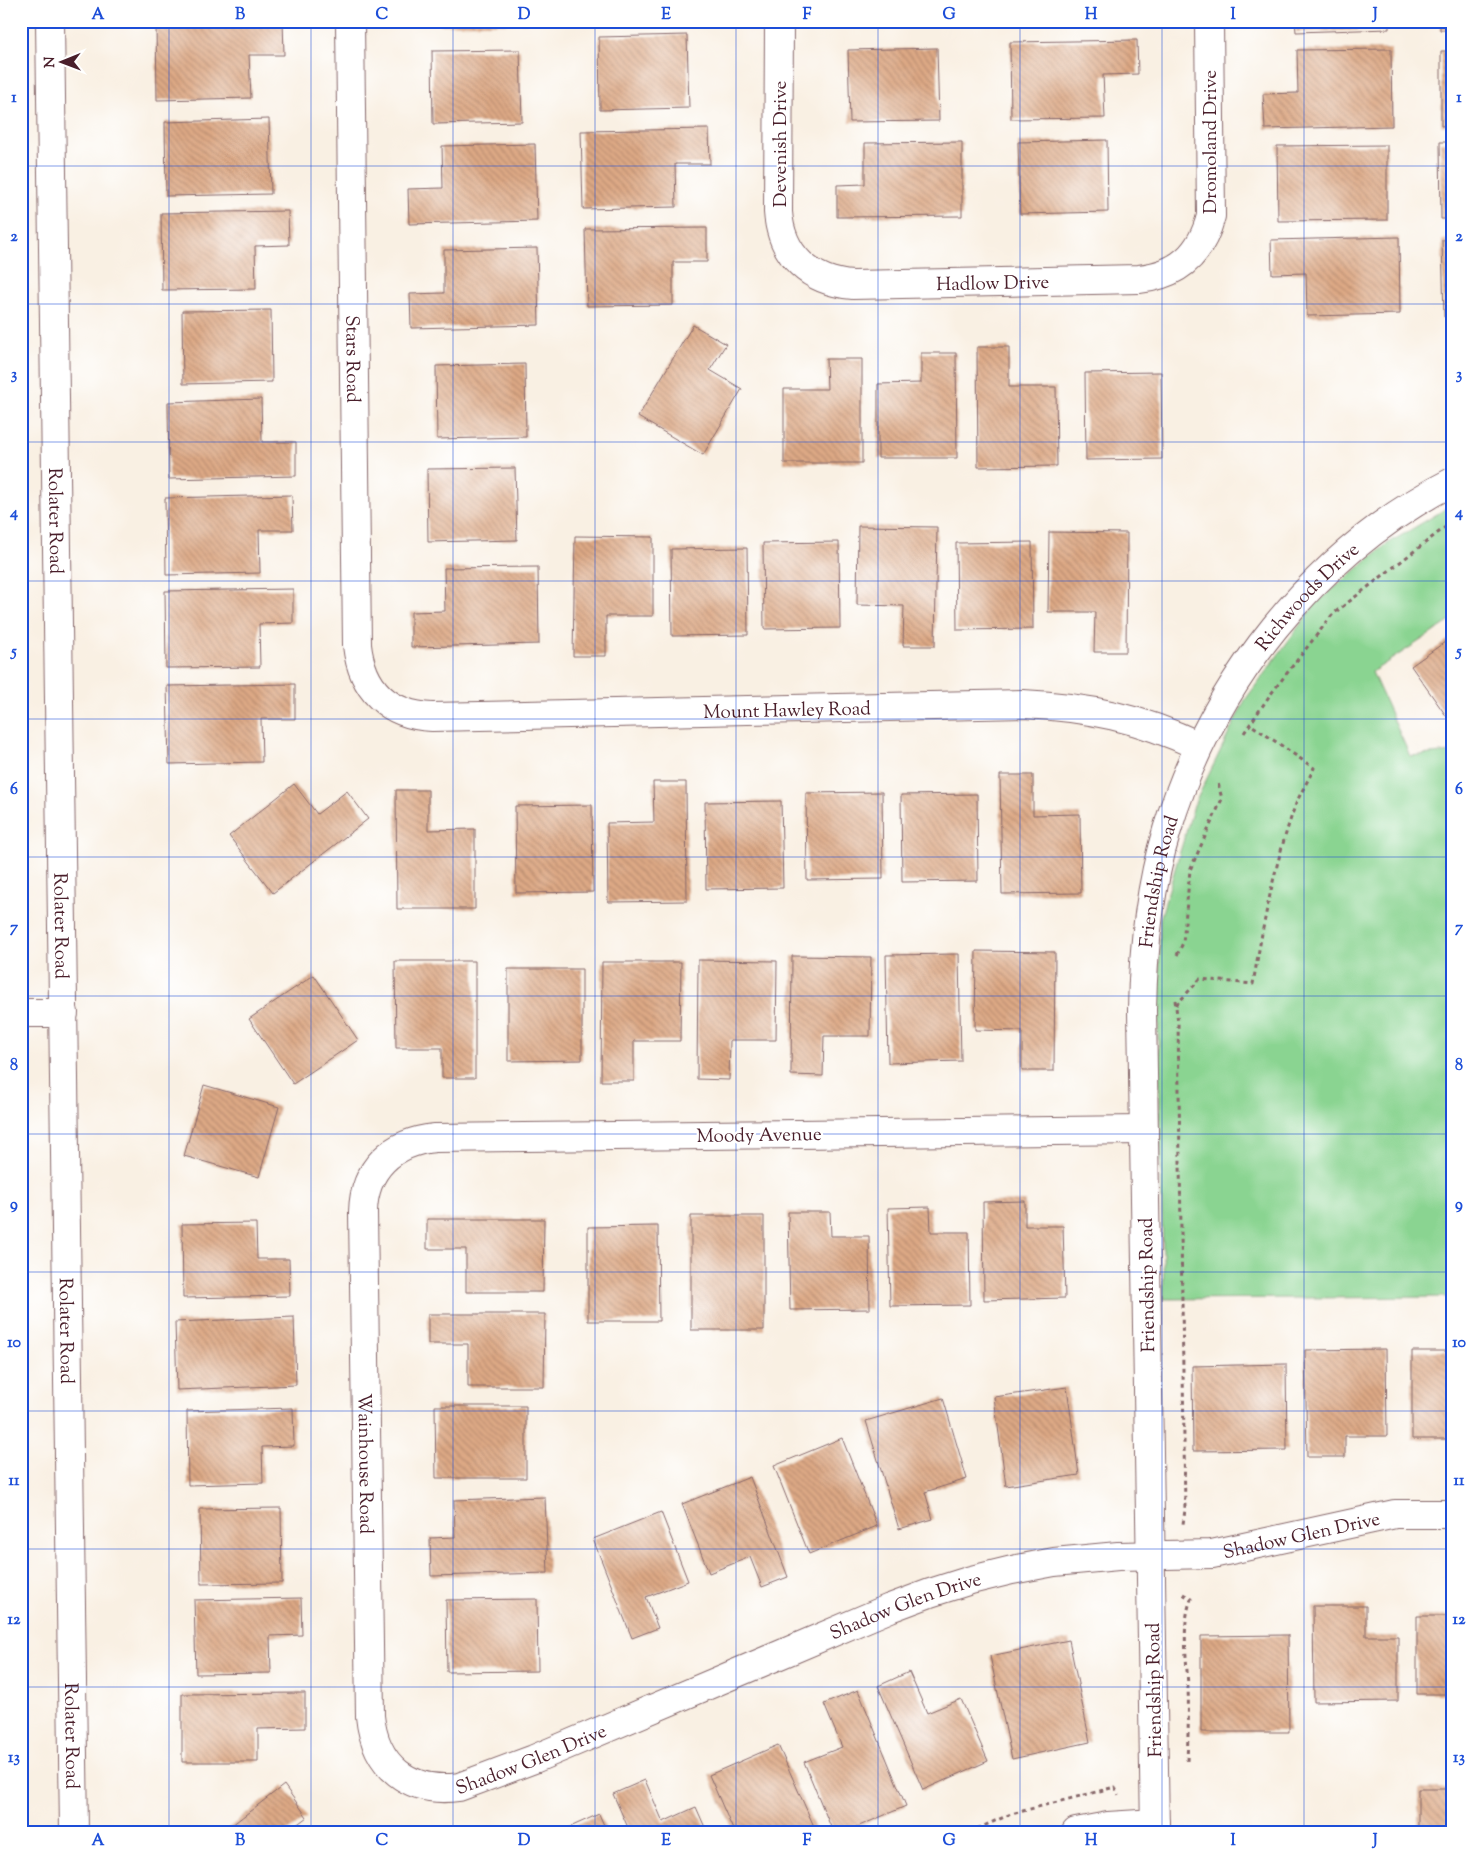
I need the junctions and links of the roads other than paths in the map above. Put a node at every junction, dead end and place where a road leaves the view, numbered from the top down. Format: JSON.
{"nodes":[{"id":1,"x":50,"y":21,"type":"edge"},
{"id":2,"x":350,"y":21,"type":"edge"},
{"id":3,"x":779,"y":21,"type":"edge"},
{"id":4,"x":1209,"y":21,"type":"edge"},
{"id":5,"x":1190,"y":258,"type":"joint"},
{"id":6,"x":798,"y":261,"type":"joint"},
{"id":7,"x":1452,"y":482,"type":"edge"},
{"id":8,"x":375,"y":691,"type":"joint"},
{"id":9,"x":1199,"y":746,"type":"junction"},
{"id":10,"x":21,"y":1013,"type":"edge"},
{"id":11,"x":64,"y":1013,"type":"junction"},
{"id":12,"x":1144,"y":1130,"type":"junction"},
{"id":13,"x":382,"y":1162,"type":"joint"},
{"id":14,"x":1452,"y":1514,"type":"edge"},
{"id":15,"x":1150,"y":1555,"type":"junction"},
{"id":16,"x":390,"y":1766,"type":"joint"},
{"id":17,"x":1155,"y":1828,"type":"edge"},
{"id":18,"x":74,"y":1832,"type":"edge"},
{"id":19,"x":1076,"y":1832,"type":"edge"}],
"edges":[{"from":1,"to":11,"type":"street","name":"Rolater Road"},
{"from":2,"to":8,"type":"street","name":"Stars Road"},
{"from":3,"to":6,"type":"street","name":"Devenish Drive"},
{"from":4,"to":5,"type":"street","name":"Dromoland Drive"},
{"from":5,"to":6,"type":"street","name":"Hadlow Drive"},
{"from":7,"to":9,"type":"street","name":"Richwoods Drive"},
{"from":8,"to":9,"type":"street","name":"Mount Hawley Road"},
{"from":9,"to":12,"type":"street","name":"Friendship Road"},
{"from":10,"to":11,"type":"street"},
{"from":11,"to":18,"type":"street","name":"Rolater Road"},
{"from":12,"to":13,"type":"street","name":"Moody Avenue"},
{"from":12,"to":15,"type":"street","name":"Friendship Road"},
{"from":13,"to":16,"type":"street","name":"Wainhouse Road"},
{"from":14,"to":15,"type":"street","name":"Shadow Glen Drive"},
{"from":15,"to":16,"type":"street","name":"Shadow Glen Drive"},
{"from":15,"to":17,"type":"street","name":"Friendship Road"},
{"from":17,"to":19,"type":"street"}]}
